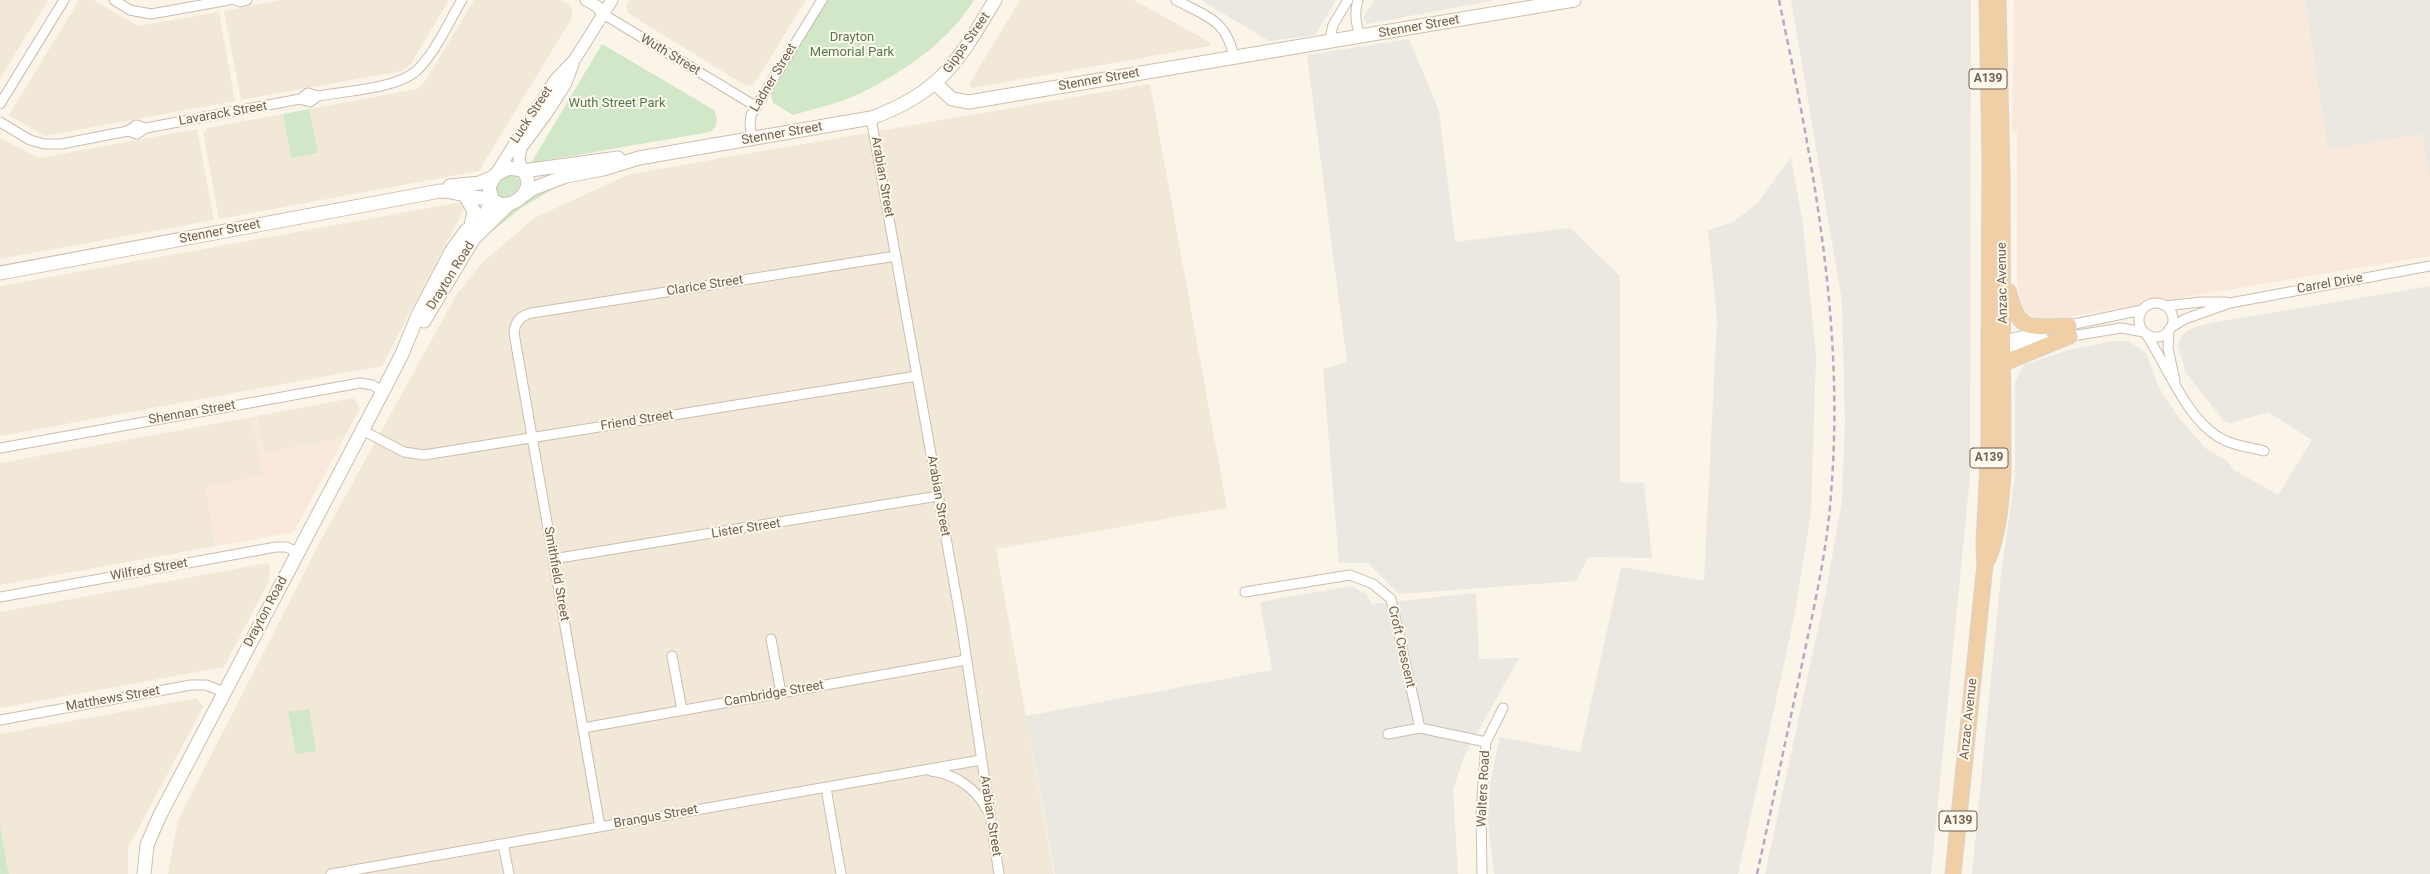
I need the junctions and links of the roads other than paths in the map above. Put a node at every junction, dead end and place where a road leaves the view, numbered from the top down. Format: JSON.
{"nodes":[{"id":1,"x":64,"y":0,"type":"edge"},
{"id":2,"x":114,"y":0,"type":"edge"},
{"id":3,"x":229,"y":0,"type":"edge"},
{"id":4,"x":235,"y":0,"type":"edge"},
{"id":5,"x":247,"y":0,"type":"edge"},
{"id":6,"x":462,"y":0,"type":"edge"},
{"id":7,"x":586,"y":0,"type":"edge"},
{"id":8,"x":612,"y":0,"type":"edge"},
{"id":9,"x":822,"y":0,"type":"edge"},
{"id":10,"x":996,"y":0,"type":"edge"},
{"id":11,"x":1177,"y":0,"type":"edge"},
{"id":12,"x":1348,"y":0,"type":"edge"},
{"id":13,"x":1358,"y":0,"type":"edge"},
{"id":14,"x":1574,"y":0,"type":"edge"},
{"id":15,"x":1987,"y":0,"type":"edge"},
{"id":16,"x":1998,"y":0,"type":"edge"},
{"id":17,"x":603,"y":14,"type":"junction"},
{"id":18,"x":1360,"y":37,"type":"junction"},
{"id":19,"x":1329,"y":42,"type":"junction"},
{"id":20,"x":1234,"y":57,"type":"junction"},
{"id":21,"x":574,"y":59,"type":"junction"},
{"id":22,"x":936,"y":84,"type":"junction"},
{"id":23,"x":0,"y":104,"type":"edge"},
{"id":24,"x":757,"y":108,"type":"junction"},
{"id":25,"x":871,"y":118,"type":"junction"},
{"id":26,"x":0,"y":122,"type":"edge"},
{"id":27,"x":752,"y":139,"type":"junction"},
{"id":28,"x":638,"y":158,"type":"junction"},
{"id":29,"x":523,"y":170,"type":"junction"},
{"id":30,"x":495,"y":175,"type":"junction"},
{"id":31,"x":440,"y":191,"type":"junction"},
{"id":32,"x":464,"y":193,"type":"junction"},
{"id":33,"x":524,"y":195,"type":"junction"},
{"id":34,"x":493,"y":200,"type":"junction"},
{"id":35,"x":509,"y":204,"type":"junction"},
{"id":36,"x":471,"y":226,"type":"junction"},
{"id":37,"x":896,"y":256,"type":"junction"},
{"id":38,"x":2002,"y":266,"type":"junction"},
{"id":39,"x":2430,"y":266,"type":"edge"},
{"id":40,"x":0,"y":273,"type":"edge"},
{"id":41,"x":2230,"y":303,"type":"junction"},
{"id":42,"x":2165,"y":306,"type":"junction"},
{"id":43,"x":2142,"y":310,"type":"junction"},
{"id":44,"x":517,"y":322,"type":"joint"},
{"id":45,"x":2170,"y":328,"type":"junction"},
{"id":46,"x":2070,"y":331,"type":"junction"},
{"id":47,"x":2145,"y":333,"type":"junction"},
{"id":48,"x":1998,"y":349,"type":"junction"},
{"id":49,"x":402,"y":354,"type":"junction"},
{"id":50,"x":917,"y":376,"type":"junction"},
{"id":51,"x":2175,"y":381,"type":"junction"},
{"id":52,"x":383,"y":391,"type":"junction"},
{"id":53,"x":362,"y":430,"type":"junction"},
{"id":54,"x":532,"y":437,"type":"junction"},
{"id":55,"x":0,"y":448,"type":"edge"},
{"id":56,"x":2264,"y":451,"type":"dead end"},
{"id":57,"x":938,"y":496,"type":"junction"},
{"id":58,"x":298,"y":552,"type":"junction"},
{"id":59,"x":553,"y":559,"type":"junction"},
{"id":60,"x":1245,"y":592,"type":"dead end"},
{"id":61,"x":0,"y":597,"type":"edge"},
{"id":62,"x":771,"y":639,"type":"dead end"},
{"id":63,"x":672,"y":656,"type":"dead end"},
{"id":64,"x":966,"y":660,"type":"junction"},
{"id":65,"x":224,"y":692,"type":"junction"},
{"id":66,"x":780,"y":693,"type":"junction"},
{"id":67,"x":1503,"y":708,"type":"dead end"},
{"id":68,"x":682,"y":710,"type":"junction"},
{"id":69,"x":0,"y":720,"type":"edge"},
{"id":70,"x":583,"y":728,"type":"junction"},
{"id":71,"x":1420,"y":728,"type":"junction"},
{"id":72,"x":1388,"y":734,"type":"dead end"},
{"id":73,"x":1486,"y":742,"type":"junction"},
{"id":74,"x":981,"y":760,"type":"junction"},
{"id":75,"x":919,"y":771,"type":"junction"},
{"id":76,"x":826,"y":788,"type":"junction"},
{"id":77,"x":990,"y":817,"type":"junction"},
{"id":78,"x":600,"y":827,"type":"junction"},
{"id":79,"x":503,"y":844,"type":"junction"},
{"id":80,"x":144,"y":874,"type":"edge"},
{"id":81,"x":331,"y":874,"type":"edge"},
{"id":82,"x":509,"y":874,"type":"edge"},
{"id":83,"x":841,"y":874,"type":"edge"},
{"id":84,"x":1000,"y":874,"type":"edge"},
{"id":85,"x":1482,"y":874,"type":"edge"},
{"id":86,"x":1953,"y":874,"type":"edge"}],
"edges":[{"from":1,"to":23,"type":"street"},
{"from":2,"to":3,"type":"street"},
{"from":4,"to":5,"type":"street"},
{"from":6,"to":26,"type":"street","name":"Lavarack Street"},
{"from":7,"to":17,"type":"street","name":"Wuth Street"},
{"from":8,"to":17,"type":"street","name":"Luck Street"},
{"from":9,"to":24,"type":"street","name":"Ladner Street"},
{"from":10,"to":22,"type":"main road","name":"Gipps Street"},
{"from":11,"to":20,"type":"street"},
{"from":12,"to":19,"type":"street"},
{"from":13,"to":18,"type":"street"},
{"from":14,"to":18,"type":"main road","name":"Stenner Street"},
{"from":15,"to":48,"type":"highway","name":"Anzac Avenue","number":"A139"},
{"from":16,"to":38,"type":"highway","name":"Anzac Avenue","number":"A139"},
{"from":17,"to":21,"type":"street","name":"Luck Street"},
{"from":17,"to":24,"type":"street","name":"Wuth Street"},
{"from":18,"to":19,"type":"main road","name":"Stenner Street"},
{"from":19,"to":20,"type":"main road","name":"Stenner Street"},
{"from":20,"to":22,"type":"main road","name":"Stenner Street"},
{"from":21,"to":29,"type":"street","name":"Luck Street"},
{"from":21,"to":30,"type":"street","name":"Luck Street"},
{"from":22,"to":25,"type":"main road","name":"Stenner Street"},
{"from":24,"to":27,"type":"street","name":"Ladner Street"},
{"from":25,"to":27,"type":"main road","name":"Stenner Street"},
{"from":25,"to":37,"type":"street","name":"Arabian Street"},
{"from":27,"to":28,"type":"main road","name":"Stenner Street"},
{"from":28,"to":29,"type":"main road","name":"Stenner Street"},
{"from":28,"to":33,"type":"main road","name":"Stenner Street"},
{"from":29,"to":30,"type":"main road"},
{"from":29,"to":33,"type":"main road"},
{"from":30,"to":31,"type":"main road","name":"Stenner Street"},
{"from":30,"to":34,"type":"main road"},
{"from":31,"to":32,"type":"main road","name":"Stenner Street"},
{"from":31,"to":40,"type":"main road","name":"Stenner Street"},
{"from":32,"to":34,"type":"main road","name":"Stenner Street"},
{"from":32,"to":36,"type":"main road"},
{"from":33,"to":35,"type":"main road"},
{"from":34,"to":35,"type":"main road"},
{"from":34,"to":36,"type":"main road","name":"Drayton Road"},
{"from":35,"to":49,"type":"main road","name":"Drayton Road"},
{"from":36,"to":49,"type":"main road","name":"Drayton Road"},
{"from":37,"to":44,"type":"street","name":"Clarice Street"},
{"from":37,"to":50,"type":"street","name":"Arabian Street"},
{"from":38,"to":46,"type":"highway"},
{"from":38,"to":48,"type":"highway","name":"Anzac Avenue","number":"A139"},
{"from":39,"to":41,"type":"street","name":"Carrel Drive"},
{"from":41,"to":42,"type":"street","name":"Carrel Drive"},
{"from":41,"to":45,"type":"street","name":"Carrel Drive"},
{"from":42,"to":43,"type":"street"},
{"from":42,"to":45,"type":"street"},
{"from":43,"to":46,"type":"street"},
{"from":43,"to":47,"type":"street"},
{"from":44,"to":54,"type":"street","name":"Smithfield Street"},
{"from":45,"to":47,"type":"street"},
{"from":45,"to":51,"type":"street"},
{"from":46,"to":47,"type":"street"},
{"from":46,"to":48,"type":"highway"},
{"from":46,"to":48,"type":"street"},
{"from":47,"to":51,"type":"street"},
{"from":48,"to":86,"type":"highway","name":"Anzac Avenue","number":"A139"},
{"from":49,"to":52,"type":"main road","name":"Drayton Road"},
{"from":50,"to":54,"type":"street","name":"Friend Street"},
{"from":50,"to":57,"type":"street","name":"Arabian Street"},
{"from":51,"to":56,"type":"street"},
{"from":52,"to":53,"type":"main road","name":"Drayton Road"},
{"from":52,"to":55,"type":"street","name":"Shennan Street"},
{"from":53,"to":54,"type":"street","name":"Friend Street"},
{"from":53,"to":58,"type":"main road","name":"Drayton Road"},
{"from":54,"to":59,"type":"street","name":"Smithfield Street"},
{"from":57,"to":59,"type":"street","name":"Lister Street"},
{"from":57,"to":64,"type":"street","name":"Arabian Street"},
{"from":58,"to":61,"type":"street","name":"Wilfred Street"},
{"from":58,"to":65,"type":"main road","name":"Drayton Road"},
{"from":59,"to":70,"type":"street","name":"Smithfield Street"},
{"from":60,"to":71,"type":"street","name":"Croft Crescent"},
{"from":62,"to":66,"type":"street"},
{"from":63,"to":68,"type":"street"},
{"from":64,"to":66,"type":"street","name":"Cambridge Street"},
{"from":64,"to":74,"type":"street","name":"Arabian Street"},
{"from":65,"to":69,"type":"street","name":"Matthews Street"},
{"from":65,"to":80,"type":"main road","name":"Drayton Road"},
{"from":66,"to":68,"type":"street","name":"Cambridge Street"},
{"from":67,"to":73,"type":"street","name":"Walters Road"},
{"from":68,"to":70,"type":"street","name":"Cambridge Street"},
{"from":70,"to":78,"type":"street","name":"Smithfield Street"},
{"from":71,"to":72,"type":"street"},
{"from":71,"to":73,"type":"street"},
{"from":73,"to":85,"type":"street","name":"Walters Road"},
{"from":74,"to":75,"type":"street","name":"Brangus Street"},
{"from":74,"to":77,"type":"street","name":"Arabian Street"},
{"from":75,"to":76,"type":"street","name":"Brangus Street"},
{"from":75,"to":77,"type":"street"},
{"from":76,"to":78,"type":"street","name":"Brangus Street"},
{"from":76,"to":83,"type":"street"},
{"from":77,"to":84,"type":"street","name":"Arabian Street"},
{"from":78,"to":79,"type":"street","name":"Brangus Street"},
{"from":79,"to":81,"type":"street","name":"Brangus Street"},
{"from":79,"to":82,"type":"street"}]}
